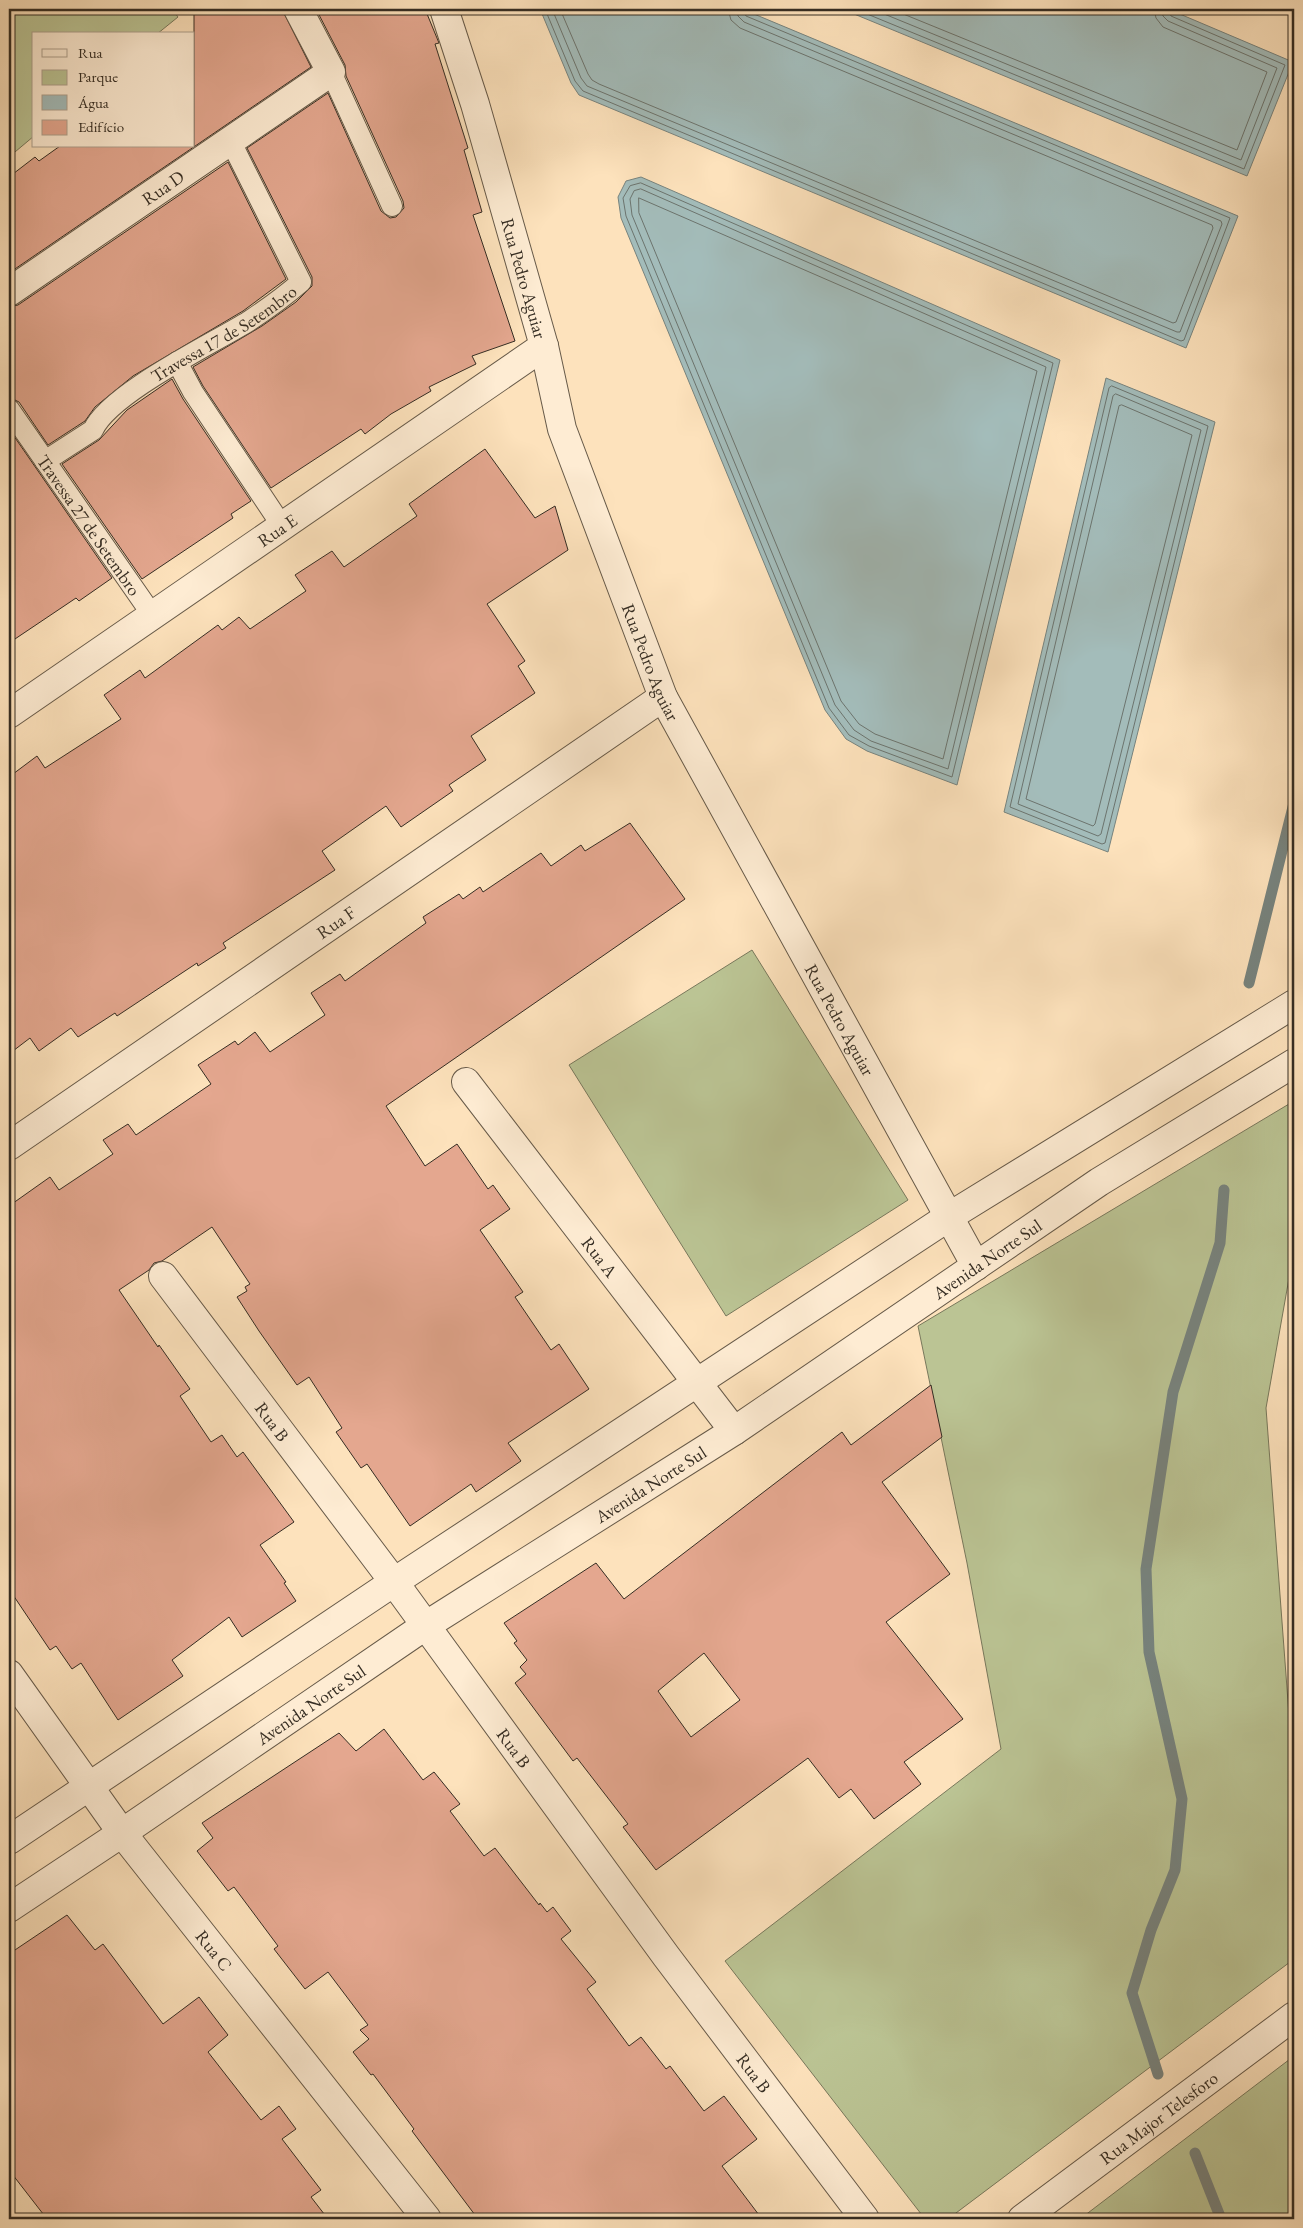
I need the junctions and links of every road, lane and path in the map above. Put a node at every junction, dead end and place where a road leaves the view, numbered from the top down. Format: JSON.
{"nodes":[{"id":1,"x":298,"y":9,"type":"edge"},
{"id":2,"x":444,"y":9,"type":"edge"},
{"id":3,"x":331,"y":72,"type":"junction"},
{"id":4,"x":230,"y":140,"type":"junction"},
{"id":5,"x":392,"y":206,"type":"dead end"},
{"id":6,"x":9,"y":292,"type":"edge"},
{"id":7,"x":544,"y":346,"type":"junction"},
{"id":8,"x":177,"y":362,"type":"junction"},
{"id":9,"x":9,"y":410,"type":"edge"},
{"id":10,"x":45,"y":461,"type":"junction"},
{"id":11,"x":282,"y":526,"type":"junction"},
{"id":12,"x":153,"y":616,"type":"junction"},
{"id":13,"x":663,"y":697,"type":"junction"},
{"id":14,"x":9,"y":714,"type":"edge"},
{"id":15,"x":1294,"y":1004,"type":"edge"},
{"id":16,"x":1294,"y":1063,"type":"edge"},
{"id":17,"x":466,"y":1082,"type":"dead end"},
{"id":18,"x":9,"y":1146,"type":"edge"},
{"id":19,"x":950,"y":1216,"type":"junction"},
{"id":20,"x":976,"y":1266,"type":"junction"},
{"id":21,"x":163,"y":1276,"type":"dead end"},
{"id":22,"x":698,"y":1382,"type":"junction"},
{"id":23,"x":734,"y":1431,"type":"junction"},
{"id":24,"x":394,"y":1582,"type":"junction"},
{"id":25,"x":425,"y":1626,"type":"junction"},
{"id":26,"x":9,"y":1674,"type":"edge"},
{"id":27,"x":90,"y":1787,"type":"junction"},
{"id":28,"x":122,"y":1834,"type":"junction"},
{"id":29,"x":9,"y":1840,"type":"edge"},
{"id":30,"x":9,"y":1908,"type":"edge"},
{"id":31,"x":1294,"y":2016,"type":"edge"},
{"id":32,"x":427,"y":2219,"type":"edge"},
{"id":33,"x":866,"y":2219,"type":"edge"},
{"id":34,"x":1022,"y":2219,"type":"edge"}],
"edges":[{"from":1,"to":3,"type":"street"},
{"from":2,"to":7,"type":"street","name":"Rua Pedro Aguiar"},
{"from":3,"to":4,"type":"street","name":"Rua D"},
{"from":3,"to":5,"type":"lane"},
{"from":4,"to":6,"type":"street","name":"Rua D"},
{"from":4,"to":8,"type":"lane","name":"Travessa 17 de Setembro"},
{"from":7,"to":11,"type":"street","name":"Rua E"},
{"from":7,"to":13,"type":"street","name":"Rua Pedro Aguiar"},
{"from":8,"to":10,"type":"lane","name":"Travessa 17 de Setembro"},
{"from":8,"to":11,"type":"lane"},
{"from":9,"to":10,"type":"lane","name":"Travessa 27 de Setembro"},
{"from":10,"to":12,"type":"lane","name":"Travessa 27 de Setembro"},
{"from":11,"to":12,"type":"street","name":"Rua E"},
{"from":12,"to":14,"type":"street","name":"Rua E"},
{"from":13,"to":18,"type":"street","name":"Rua F"},
{"from":13,"to":19,"type":"street","name":"Rua Pedro Aguiar"},
{"from":15,"to":19,"type":"street"},
{"from":16,"to":20,"type":"street","name":"Avenida Norte Sul"},
{"from":17,"to":22,"type":"street","name":"Rua A"},
{"from":19,"to":20,"type":"street","name":"Rua Pedro Aguiar"},
{"from":19,"to":22,"type":"street"},
{"from":20,"to":23,"type":"street","name":"Avenida Norte Sul"},
{"from":21,"to":24,"type":"street","name":"Rua B"},
{"from":22,"to":23,"type":"street","name":"Rua A"},
{"from":22,"to":24,"type":"street"},
{"from":23,"to":25,"type":"street","name":"Avenida Norte Sul"},
{"from":24,"to":25,"type":"street","name":"Rua B"},
{"from":24,"to":27,"type":"street"},
{"from":25,"to":28,"type":"street","name":"Avenida Norte Sul"},
{"from":25,"to":33,"type":"street","name":"Rua B"},
{"from":26,"to":27,"type":"street","name":"Rua C"},
{"from":27,"to":28,"type":"street","name":"Rua C"},
{"from":27,"to":29,"type":"street"},
{"from":28,"to":30,"type":"street","name":"Avenida Norte Sul"},
{"from":28,"to":32,"type":"street","name":"Rua C"},
{"from":31,"to":34,"type":"street","name":"Rua Major Telesforo"}]}
